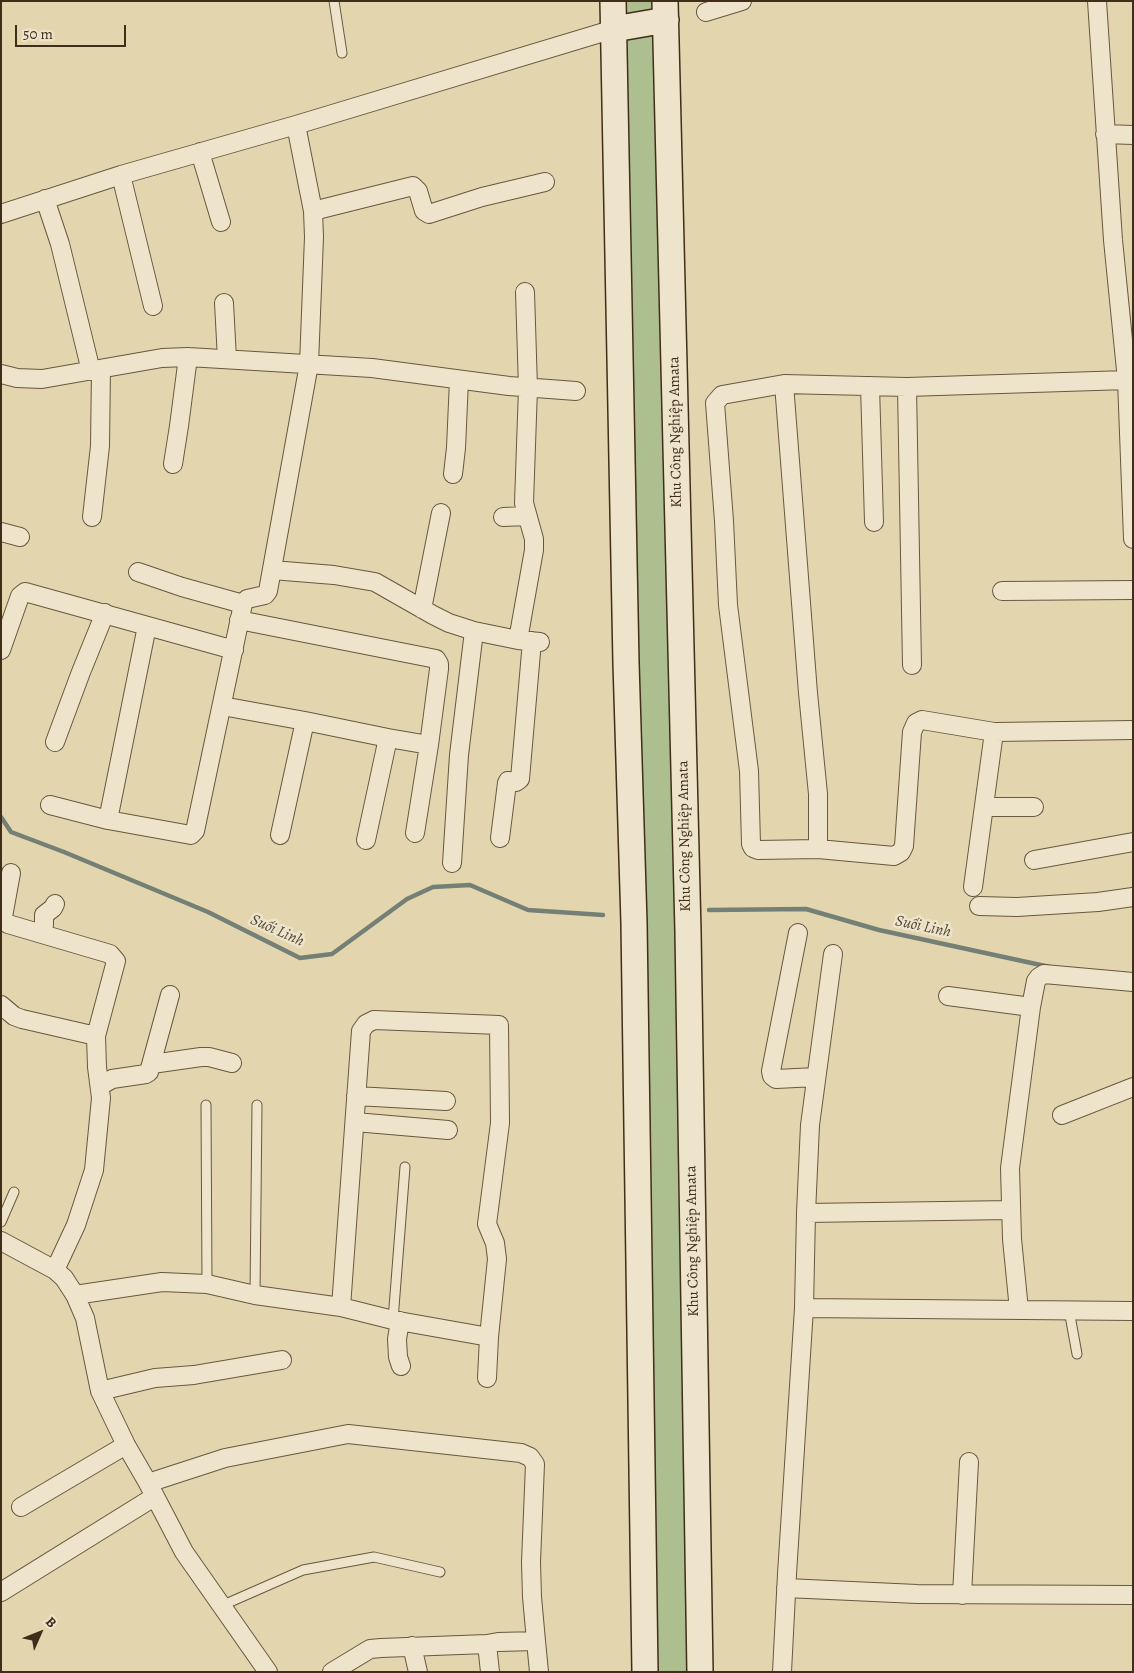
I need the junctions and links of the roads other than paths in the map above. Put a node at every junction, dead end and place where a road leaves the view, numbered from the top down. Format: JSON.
{"nodes":[{"id":1,"x":334,"y":1,"type":"edge"},
{"id":2,"x":613,"y":1,"type":"edge"},
{"id":3,"x":742,"y":1,"type":"edge"},
{"id":4,"x":1097,"y":1,"type":"edge"},
{"id":5,"x":665,"y":11,"type":"edge"},
{"id":6,"x":706,"y":12,"type":"dead end"},
{"id":7,"x":614,"y":28,"type":"junction"},
{"id":8,"x":342,"y":53,"type":"dead end"},
{"id":9,"x":296,"y":125,"type":"junction"},
{"id":10,"x":1105,"y":134,"type":"junction"},
{"id":11,"x":1133,"y":134,"type":"edge"},
{"id":12,"x":200,"y":152,"type":"junction"},
{"id":13,"x":121,"y":175,"type":"junction"},
{"id":14,"x":545,"y":182,"type":"dead end"},
{"id":15,"x":45,"y":199,"type":"junction"},
{"id":16,"x":313,"y":211,"type":"junction"},
{"id":17,"x":1,"y":214,"type":"edge"},
{"id":18,"x":221,"y":222,"type":"dead end"},
{"id":19,"x":524,"y":292,"type":"dead end"},
{"id":20,"x":224,"y":303,"type":"dead end"},
{"id":21,"x":153,"y":306,"type":"dead end"},
{"id":22,"x":188,"y":356,"type":"junction"},
{"id":23,"x":227,"y":359,"type":"junction"},
{"id":24,"x":309,"y":364,"type":"junction"},
{"id":25,"x":96,"y":370,"type":"junction"},
{"id":26,"x":1,"y":374,"type":"edge"},
{"id":27,"x":455,"y":380,"type":"junction"},
{"id":28,"x":1127,"y":380,"type":"junction"},
{"id":29,"x":784,"y":384,"type":"junction"},
{"id":30,"x":870,"y":386,"type":"junction"},
{"id":31,"x":907,"y":387,"type":"junction"},
{"id":32,"x":528,"y":388,"type":"junction"},
{"id":33,"x":576,"y":390,"type":"dead end"},
{"id":34,"x":447,"y":418,"type":"dead end"},
{"id":35,"x":173,"y":464,"type":"dead end"},
{"id":36,"x":1132,"y":473,"type":"edge"},
{"id":37,"x":453,"y":474,"type":"dead end"},
{"id":38,"x":441,"y":513,"type":"dead end"},
{"id":39,"x":527,"y":516,"type":"junction"},
{"id":40,"x":92,"y":517,"type":"dead end"},
{"id":41,"x":503,"y":517,"type":"dead end"},
{"id":42,"x":874,"y":522,"type":"dead end"},
{"id":43,"x":1,"y":532,"type":"edge"},
{"id":44,"x":20,"y":537,"type":"dead end"},
{"id":45,"x":1133,"y":539,"type":"edge"},
{"id":46,"x":272,"y":570,"type":"junction"},
{"id":47,"x":138,"y":572,"type":"dead end"},
{"id":48,"x":1133,"y":590,"type":"edge"},
{"id":49,"x":1002,"y":591,"type":"dead end"},
{"id":50,"x":422,"y":609,"type":"junction"},
{"id":51,"x":241,"y":612,"type":"junction"},
{"id":52,"x":105,"y":613,"type":"junction"},
{"id":53,"x":147,"y":626,"type":"junction"},
{"id":54,"x":474,"y":631,"type":"junction"},
{"id":55,"x":530,"y":641,"type":"junction"},
{"id":56,"x":1,"y":650,"type":"edge"},
{"id":57,"x":234,"y":650,"type":"junction"},
{"id":58,"x":912,"y":665,"type":"dead end"},
{"id":59,"x":222,"y":706,"type":"junction"},
{"id":60,"x":305,"y":720,"type":"junction"},
{"id":61,"x":1133,"y":730,"type":"edge"},
{"id":62,"x":994,"y":732,"type":"junction"},
{"id":63,"x":388,"y":738,"type":"junction"},
{"id":64,"x":55,"y":742,"type":"dead end"},
{"id":65,"x":428,"y":745,"type":"junction"},
{"id":66,"x":50,"y":805,"type":"dead end"},
{"id":67,"x":984,"y":807,"type":"junction"},
{"id":68,"x":1034,"y":807,"type":"dead end"},
{"id":69,"x":108,"y":820,"type":"junction"},
{"id":70,"x":416,"y":833,"type":"dead end"},
{"id":71,"x":280,"y":835,"type":"dead end"},
{"id":72,"x":500,"y":838,"type":"dead end"},
{"id":73,"x":366,"y":840,"type":"dead end"},
{"id":74,"x":1133,"y":842,"type":"edge"},
{"id":75,"x":818,"y":849,"type":"junction"},
{"id":76,"x":1034,"y":860,"type":"dead end"},
{"id":77,"x":452,"y":864,"type":"dead end"},
{"id":78,"x":11,"y":873,"type":"dead end"},
{"id":79,"x":973,"y":887,"type":"dead end"},
{"id":80,"x":1133,"y":897,"type":"edge"},
{"id":81,"x":54,"y":904,"type":"dead end"},
{"id":82,"x":979,"y":906,"type":"dead end"},
{"id":83,"x":798,"y":933,"type":"dead end"},
{"id":84,"x":40,"y":934,"type":"junction"},
{"id":85,"x":834,"y":954,"type":"dead end"},
{"id":86,"x":1133,"y":982,"type":"edge"},
{"id":87,"x":170,"y":995,"type":"dead end"},
{"id":88,"x":948,"y":996,"type":"dead end"},
{"id":89,"x":1,"y":1004,"type":"edge"},
{"id":90,"x":1031,"y":1007,"type":"junction"},
{"id":91,"x":96,"y":1036,"type":"junction"},
{"id":92,"x":232,"y":1063,"type":"dead end"},
{"id":93,"x":152,"y":1064,"type":"junction"},
{"id":94,"x":816,"y":1077,"type":"junction"},
{"id":95,"x":100,"y":1086,"type":"junction"},
{"id":96,"x":1133,"y":1087,"type":"edge"},
{"id":97,"x":356,"y":1096,"type":"junction"},
{"id":98,"x":446,"y":1101,"type":"dead end"},
{"id":99,"x":257,"y":1105,"type":"dead end"},
{"id":100,"x":206,"y":1106,"type":"dead end"},
{"id":101,"x":1062,"y":1115,"type":"dead end"},
{"id":102,"x":355,"y":1122,"type":"junction"},
{"id":103,"x":448,"y":1130,"type":"dead end"},
{"id":104,"x":405,"y":1166,"type":"dead end"},
{"id":105,"x":14,"y":1192,"type":"dead end"},
{"id":106,"x":1011,"y":1210,"type":"junction"},
{"id":107,"x":806,"y":1213,"type":"junction"},
{"id":108,"x":1,"y":1222,"type":"edge"},
{"id":109,"x":1,"y":1240,"type":"edge"},
{"id":110,"x":55,"y":1270,"type":"junction"},
{"id":111,"x":207,"y":1284,"type":"junction"},
{"id":112,"x":255,"y":1294,"type":"junction"},
{"id":113,"x":75,"y":1295,"type":"junction"},
{"id":114,"x":341,"y":1307,"type":"junction"},
{"id":115,"x":804,"y":1308,"type":"junction"},
{"id":116,"x":1019,"y":1310,"type":"junction"},
{"id":117,"x":1069,"y":1310,"type":"junction"},
{"id":118,"x":1133,"y":1312,"type":"edge"},
{"id":119,"x":396,"y":1321,"type":"junction"},
{"id":120,"x":489,"y":1337,"type":"junction"},
{"id":121,"x":1076,"y":1354,"type":"dead end"},
{"id":122,"x":282,"y":1360,"type":"dead end"},
{"id":123,"x":401,"y":1366,"type":"dead end"},
{"id":124,"x":487,"y":1378,"type":"dead end"},
{"id":125,"x":100,"y":1391,"type":"junction"},
{"id":126,"x":126,"y":1445,"type":"junction"},
{"id":127,"x":969,"y":1462,"type":"dead end"},
{"id":128,"x":151,"y":1490,"type":"junction"},
{"id":129,"x":22,"y":1508,"type":"dead end"},
{"id":130,"x":440,"y":1572,"type":"dead end"},
{"id":131,"x":786,"y":1588,"type":"junction"},
{"id":132,"x":1,"y":1592,"type":"edge"},
{"id":133,"x":962,"y":1595,"type":"junction"},
{"id":134,"x":1133,"y":1595,"type":"edge"},
{"id":135,"x":221,"y":1606,"type":"junction"},
{"id":136,"x":536,"y":1640,"type":"junction"},
{"id":137,"x":487,"y":1644,"type":"junction"},
{"id":138,"x":412,"y":1646,"type":"junction"},
{"id":139,"x":268,"y":1672,"type":"edge"},
{"id":140,"x":332,"y":1672,"type":"edge"},
{"id":141,"x":418,"y":1672,"type":"edge"},
{"id":142,"x":490,"y":1672,"type":"edge"},
{"id":143,"x":539,"y":1672,"type":"edge"},
{"id":144,"x":645,"y":1672,"type":"edge"},
{"id":145,"x":700,"y":1672,"type":"edge"},
{"id":146,"x":782,"y":1672,"type":"edge"}],
"edges":[{"from":1,"to":8,"type":"lane"},
{"from":2,"to":7,"type":"street"},
{"from":3,"to":6,"type":"street"},
{"from":4,"to":10,"type":"street"},
{"from":5,"to":7,"type":"street"},
{"from":5,"to":145,"type":"street","name":"Khu Công Nghiệp Amata"},
{"from":7,"to":9,"type":"street"},
{"from":7,"to":144,"type":"street"},
{"from":9,"to":12,"type":"street"},
{"from":9,"to":16,"type":"street"},
{"from":10,"to":11,"type":"street"},
{"from":10,"to":28,"type":"street"},
{"from":12,"to":13,"type":"street"},
{"from":12,"to":18,"type":"street"},
{"from":13,"to":15,"type":"street"},
{"from":13,"to":21,"type":"street"},
{"from":14,"to":16,"type":"street"},
{"from":15,"to":17,"type":"street"},
{"from":15,"to":25,"type":"street"},
{"from":16,"to":24,"type":"street"},
{"from":19,"to":32,"type":"street"},
{"from":20,"to":23,"type":"street"},
{"from":22,"to":23,"type":"street"},
{"from":22,"to":25,"type":"street"},
{"from":22,"to":35,"type":"street"},
{"from":23,"to":24,"type":"street"},
{"from":24,"to":27,"type":"street"},
{"from":24,"to":46,"type":"street"},
{"from":25,"to":26,"type":"street"},
{"from":25,"to":40,"type":"street"},
{"from":27,"to":32,"type":"street"},
{"from":27,"to":34,"type":"street"},
{"from":27,"to":37,"type":"street"},
{"from":28,"to":31,"type":"street"},
{"from":28,"to":36,"type":"street"},
{"from":29,"to":30,"type":"street"},
{"from":29,"to":75,"type":"street"},
{"from":29,"to":75,"type":"street"},
{"from":30,"to":31,"type":"street"},
{"from":30,"to":42,"type":"street"},
{"from":31,"to":58,"type":"street"},
{"from":32,"to":33,"type":"street"},
{"from":32,"to":39,"type":"street"},
{"from":36,"to":45,"type":"street"},
{"from":38,"to":50,"type":"street"},
{"from":39,"to":41,"type":"street"},
{"from":39,"to":55,"type":"street"},
{"from":43,"to":44,"type":"street"},
{"from":46,"to":50,"type":"street"},
{"from":46,"to":51,"type":"street"},
{"from":47,"to":51,"type":"street"},
{"from":48,"to":49,"type":"street"},
{"from":50,"to":54,"type":"street"},
{"from":51,"to":57,"type":"street"},
{"from":51,"to":65,"type":"street"},
{"from":52,"to":53,"type":"street"},
{"from":52,"to":56,"type":"street"},
{"from":52,"to":64,"type":"street"},
{"from":53,"to":57,"type":"street"},
{"from":53,"to":69,"type":"street"},
{"from":54,"to":55,"type":"street"},
{"from":54,"to":77,"type":"street"},
{"from":55,"to":72,"type":"street"},
{"from":57,"to":59,"type":"street"},
{"from":59,"to":60,"type":"street"},
{"from":59,"to":69,"type":"street"},
{"from":60,"to":63,"type":"street"},
{"from":60,"to":71,"type":"street"},
{"from":61,"to":62,"type":"street"},
{"from":62,"to":67,"type":"street"},
{"from":62,"to":75,"type":"street"},
{"from":63,"to":65,"type":"street"},
{"from":63,"to":73,"type":"street"},
{"from":65,"to":70,"type":"street"},
{"from":66,"to":69,"type":"street"},
{"from":67,"to":68,"type":"street"},
{"from":67,"to":79,"type":"street"},
{"from":74,"to":76,"type":"street"},
{"from":78,"to":84,"type":"street"},
{"from":80,"to":82,"type":"street"},
{"from":81,"to":84,"type":"street"},
{"from":83,"to":94,"type":"street"},
{"from":84,"to":91,"type":"street"},
{"from":85,"to":94,"type":"street"},
{"from":86,"to":90,"type":"street"},
{"from":87,"to":93,"type":"street"},
{"from":88,"to":90,"type":"street"},
{"from":89,"to":91,"type":"street"},
{"from":90,"to":106,"type":"street"},
{"from":91,"to":95,"type":"street"},
{"from":92,"to":93,"type":"street"},
{"from":93,"to":95,"type":"street"},
{"from":94,"to":107,"type":"street"},
{"from":95,"to":110,"type":"street"},
{"from":96,"to":101,"type":"street"},
{"from":97,"to":98,"type":"street"},
{"from":97,"to":102,"type":"street"},
{"from":97,"to":120,"type":"street"},
{"from":99,"to":112,"type":"lane"},
{"from":100,"to":111,"type":"lane"},
{"from":102,"to":103,"type":"street"},
{"from":102,"to":114,"type":"street"},
{"from":104,"to":119,"type":"lane"},
{"from":105,"to":108,"type":"lane"},
{"from":106,"to":107,"type":"street"},
{"from":106,"to":116,"type":"street"},
{"from":107,"to":115,"type":"street"},
{"from":109,"to":110,"type":"street"},
{"from":110,"to":113,"type":"street"},
{"from":111,"to":112,"type":"street"},
{"from":111,"to":113,"type":"street"},
{"from":112,"to":114,"type":"street"},
{"from":113,"to":125,"type":"street"},
{"from":114,"to":119,"type":"street"},
{"from":115,"to":116,"type":"street"},
{"from":115,"to":131,"type":"street"},
{"from":116,"to":117,"type":"street"},
{"from":117,"to":118,"type":"street"},
{"from":117,"to":121,"type":"lane"},
{"from":119,"to":120,"type":"street"},
{"from":119,"to":123,"type":"street"},
{"from":120,"to":124,"type":"street"},
{"from":122,"to":125,"type":"street"},
{"from":125,"to":126,"type":"street"},
{"from":126,"to":128,"type":"street"},
{"from":126,"to":129,"type":"street"},
{"from":127,"to":133,"type":"street"},
{"from":128,"to":132,"type":"street"},
{"from":128,"to":135,"type":"street"},
{"from":128,"to":136,"type":"street"},
{"from":130,"to":135,"type":"lane"},
{"from":131,"to":133,"type":"street"},
{"from":131,"to":146,"type":"street"},
{"from":133,"to":134,"type":"street"},
{"from":135,"to":139,"type":"street"},
{"from":136,"to":137,"type":"street"},
{"from":136,"to":143,"type":"street"},
{"from":137,"to":138,"type":"street"},
{"from":137,"to":142,"type":"street"},
{"from":138,"to":140,"type":"street"},
{"from":138,"to":141,"type":"street"}]}
